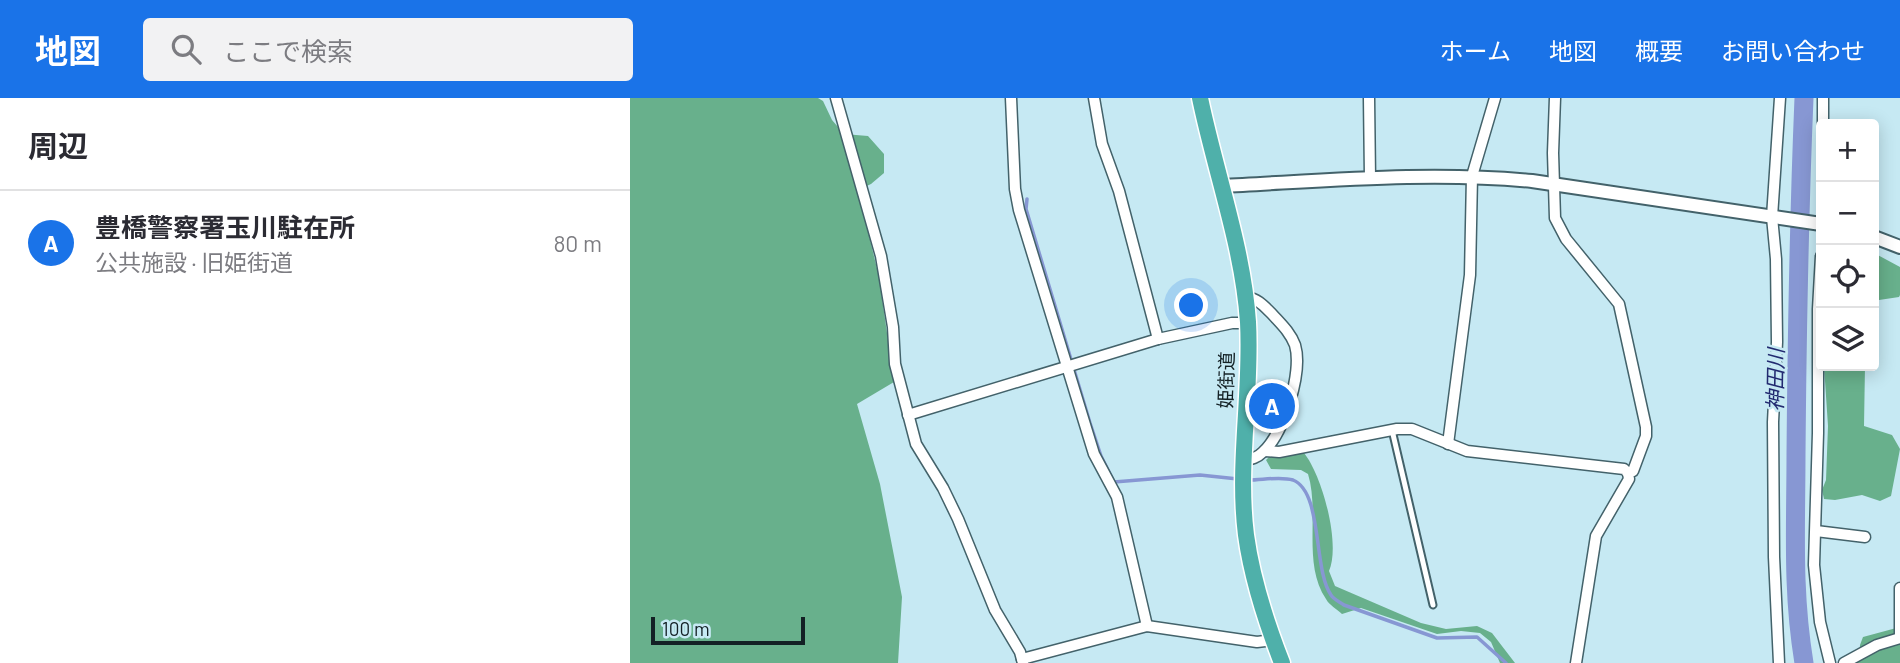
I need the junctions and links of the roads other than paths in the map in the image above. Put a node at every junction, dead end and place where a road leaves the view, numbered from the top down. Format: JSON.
{"nodes":[{"id":1,"x":836,"y":98,"type":"edge"},
{"id":2,"x":1011,"y":98,"type":"edge"},
{"id":3,"x":1094,"y":98,"type":"edge"},
{"id":4,"x":1200,"y":98,"type":"edge"},
{"id":5,"x":1369,"y":98,"type":"edge"},
{"id":6,"x":1495,"y":98,"type":"edge"},
{"id":7,"x":1555,"y":98,"type":"edge"},
{"id":8,"x":1780,"y":98,"type":"edge"},
{"id":9,"x":1822,"y":98,"type":"edge"},
{"id":10,"x":1823,"y":119,"type":"edge"},
{"id":11,"x":1472,"y":176,"type":"junction"},
{"id":12,"x":1370,"y":178,"type":"junction"},
{"id":13,"x":1553,"y":184,"type":"junction"},
{"id":14,"x":1221,"y":186,"type":"junction"},
{"id":15,"x":1776,"y":218,"type":"junction"},
{"id":16,"x":1816,"y":223,"type":"edge"},
{"id":17,"x":1879,"y":239,"type":"edge"},
{"id":18,"x":1900,"y":247,"type":"edge"},
{"id":19,"x":1246,"y":297,"type":"junction"},
{"id":20,"x":1818,"y":308,"type":"edge"},
{"id":21,"x":1248,"y":323,"type":"junction"},
{"id":22,"x":1158,"y":339,"type":"junction"},
{"id":23,"x":1072,"y":365,"type":"junction"},
{"id":24,"x":908,"y":415,"type":"junction"},
{"id":25,"x":1392,"y":430,"type":"junction"},
{"id":26,"x":1448,"y":444,"type":"junction"},
{"id":27,"x":1265,"y":451,"type":"junction"},
{"id":28,"x":1244,"y":472,"type":"junction"},
{"id":29,"x":1628,"y":474,"type":"junction"},
{"id":30,"x":1816,"y":531,"type":"junction"},
{"id":31,"x":1865,"y":537,"type":"dead end"},
{"id":32,"x":1900,"y":589,"type":"edge"},
{"id":33,"x":1433,"y":605,"type":"dead end"},
{"id":34,"x":1147,"y":626,"type":"junction"},
{"id":35,"x":1900,"y":638,"type":"edge"},
{"id":36,"x":1273,"y":640,"type":"junction"},
{"id":37,"x":1022,"y":661,"type":"edge"},
{"id":38,"x":1282,"y":663,"type":"edge"},
{"id":39,"x":1576,"y":663,"type":"edge"},
{"id":40,"x":1779,"y":663,"type":"edge"},
{"id":41,"x":1830,"y":663,"type":"edge"},
{"id":42,"x":1844,"y":663,"type":"edge"}],
"edges":[{"from":1,"to":24,"type":"street"},
{"from":2,"to":23,"type":"street"},
{"from":3,"to":22,"type":"street"},
{"from":4,"to":14,"type":"highway","name":"姫街道"},
{"from":5,"to":12,"type":"street"},
{"from":6,"to":11,"type":"street"},
{"from":7,"to":13,"type":"street"},
{"from":8,"to":15,"type":"street"},
{"from":9,"to":10,"type":"street"},
{"from":11,"to":12,"type":"street"},
{"from":11,"to":13,"type":"street"},
{"from":11,"to":26,"type":"street"},
{"from":12,"to":14,"type":"street"},
{"from":13,"to":15,"type":"street"},
{"from":13,"to":29,"type":"street"},
{"from":14,"to":19,"type":"highway","name":"姫街道"},
{"from":15,"to":16,"type":"street"},
{"from":15,"to":40,"type":"street"},
{"from":17,"to":18,"type":"street"},
{"from":19,"to":21,"type":"highway","name":"姫街道"},
{"from":19,"to":27,"type":"street"},
{"from":20,"to":30,"type":"street"},
{"from":21,"to":22,"type":"street"},
{"from":21,"to":28,"type":"highway","name":"姫街道"},
{"from":22,"to":23,"type":"street"},
{"from":23,"to":24,"type":"street"},
{"from":23,"to":34,"type":"street"},
{"from":24,"to":37,"type":"street"},
{"from":25,"to":26,"type":"street"},
{"from":25,"to":27,"type":"street"},
{"from":25,"to":33,"type":"lane"},
{"from":26,"to":29,"type":"street"},
{"from":27,"to":28,"type":"street"},
{"from":28,"to":36,"type":"highway","name":"姫街道"},
{"from":29,"to":39,"type":"street"},
{"from":30,"to":31,"type":"street"},
{"from":30,"to":41,"type":"street"},
{"from":32,"to":35,"type":"street"},
{"from":34,"to":36,"type":"street"},
{"from":34,"to":37,"type":"street"},
{"from":35,"to":42,"type":"street"},
{"from":36,"to":38,"type":"highway","name":"姫街道"}]}
